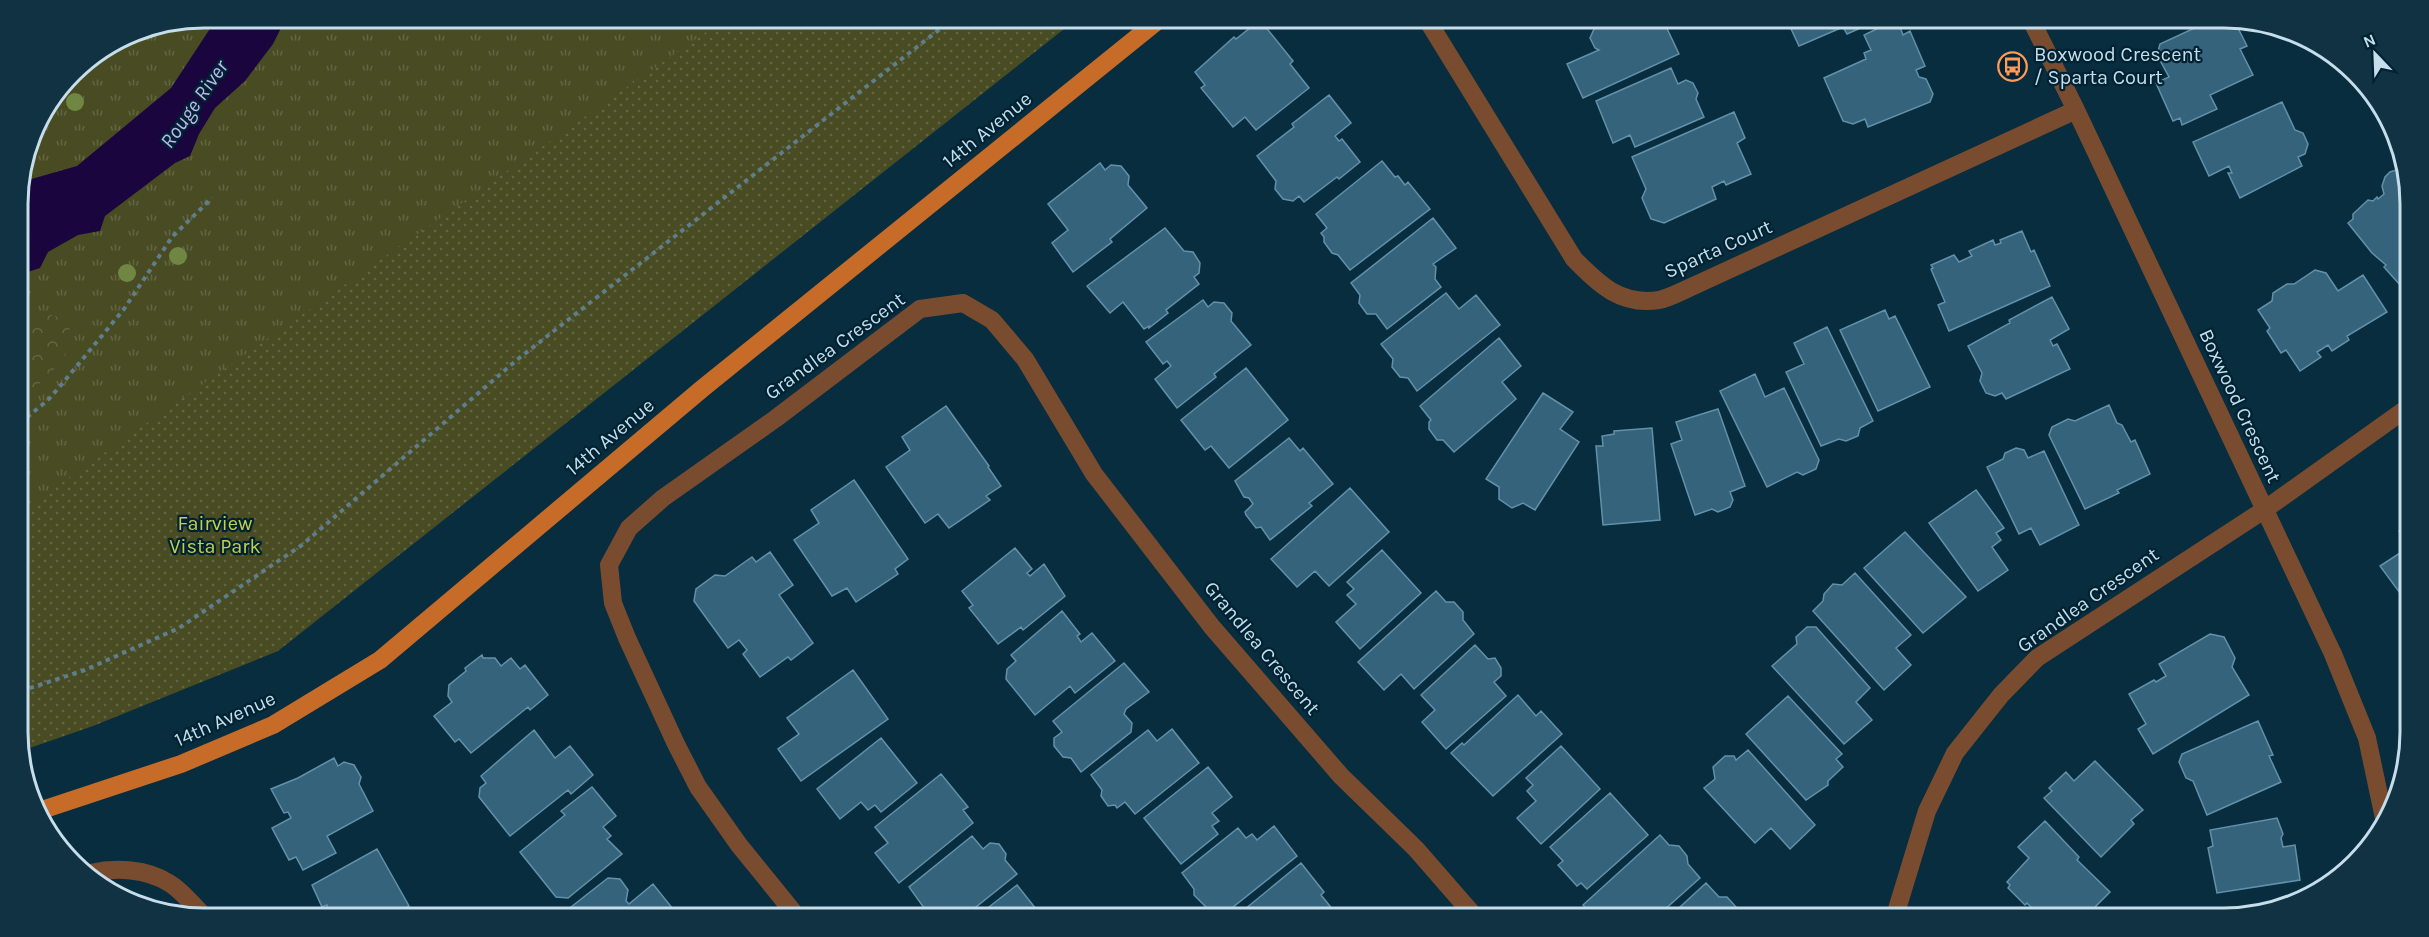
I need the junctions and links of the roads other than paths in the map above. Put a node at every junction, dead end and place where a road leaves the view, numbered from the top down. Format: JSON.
{"nodes":[{"id":1,"x":1149,"y":28,"type":"edge"},
{"id":2,"x":1432,"y":28,"type":"edge"},
{"id":3,"x":2035,"y":28,"type":"edge"},
{"id":4,"x":2076,"y":110,"type":"junction"},
{"id":5,"x":2400,"y":413,"type":"edge"},
{"id":6,"x":2264,"y":510,"type":"junction"},
{"id":7,"x":46,"y":809,"type":"edge"},
{"id":8,"x":2382,"y":810,"type":"edge"},
{"id":9,"x":97,"y":871,"type":"edge"},
{"id":10,"x":195,"y":908,"type":"edge"},
{"id":11,"x":790,"y":908,"type":"edge"},
{"id":12,"x":1467,"y":908,"type":"edge"},
{"id":13,"x":1897,"y":908,"type":"edge"}],
"edges":[{"from":1,"to":7,"type":"main road","name":"14th Avenue"},
{"from":2,"to":4,"type":"street","name":"Sparta Court"},
{"from":3,"to":4,"type":"street","name":"Boxwood Crescent"},
{"from":4,"to":6,"type":"street","name":"Boxwood Crescent"},
{"from":5,"to":6,"type":"street","name":"Grandlea Crescent"},
{"from":6,"to":8,"type":"street","name":"Boxwood Crescent"},
{"from":6,"to":13,"type":"street","name":"Grandlea Crescent"},
{"from":9,"to":10,"type":"street"},
{"from":11,"to":12,"type":"street","name":"Grandlea Crescent"}]}
